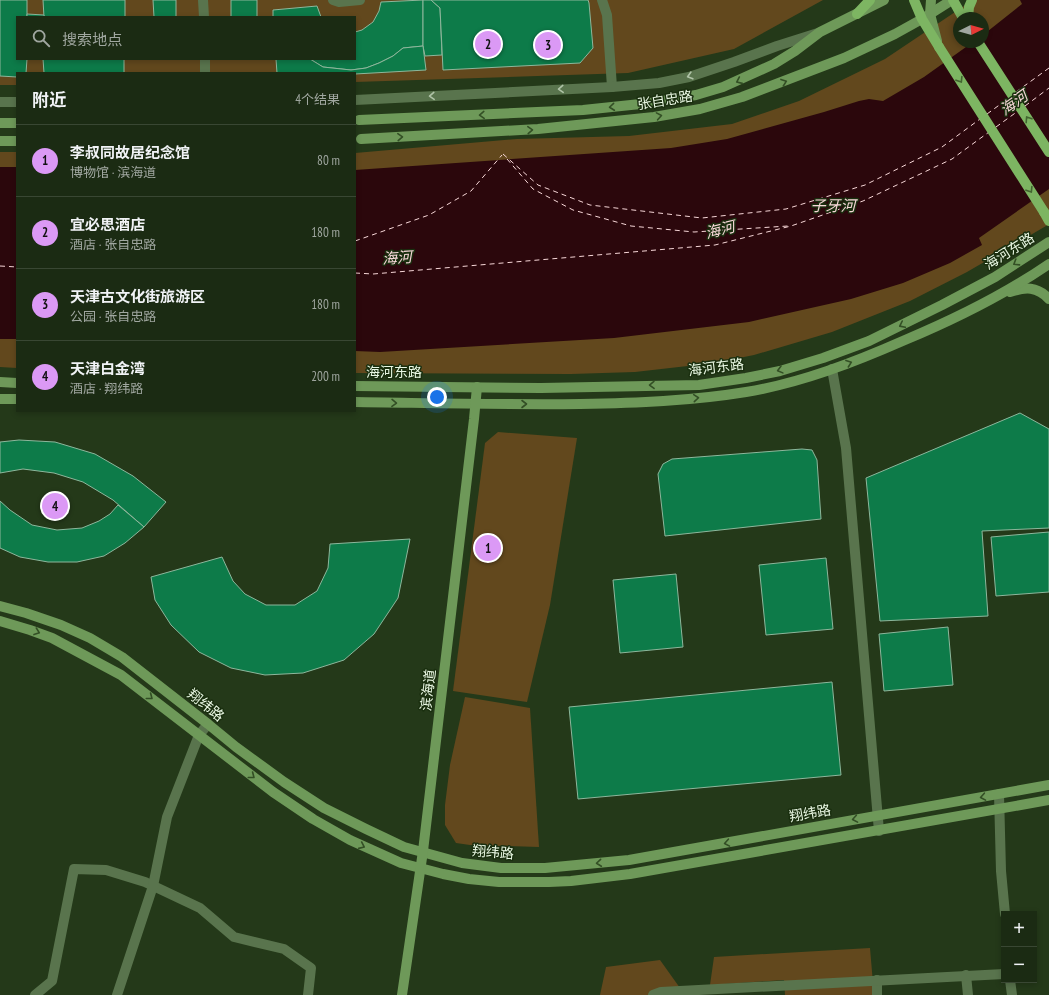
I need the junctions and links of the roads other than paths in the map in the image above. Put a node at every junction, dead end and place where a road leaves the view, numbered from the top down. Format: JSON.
{"nodes":[{"id":1,"x":203,"y":0,"type":"edge"},
{"id":2,"x":333,"y":0,"type":"edge"},
{"id":3,"x":360,"y":0,"type":"edge"},
{"id":4,"x":602,"y":0,"type":"edge"},
{"id":5,"x":870,"y":0,"type":"edge"},
{"id":6,"x":884,"y":0,"type":"edge"},
{"id":7,"x":914,"y":0,"type":"edge"},
{"id":8,"x":931,"y":0,"type":"edge"},
{"id":9,"x":952,"y":0,"type":"edge"},
{"id":10,"x":972,"y":0,"type":"edge"},
{"id":11,"x":959,"y":12,"type":"edge"},
{"id":12,"x":969,"y":12,"type":"edge"},
{"id":13,"x":857,"y":14,"type":"junction"},
{"id":14,"x":204,"y":16,"type":"edge"},
{"id":15,"x":926,"y":16,"type":"junction"},
{"id":16,"x":820,"y":32,"type":"junction"},
{"id":17,"x":982,"y":48,"type":"edge"},
{"id":18,"x":205,"y":60,"type":"edge"},
{"id":19,"x":205,"y":72,"type":"edge"},
{"id":20,"x":612,"y":87,"type":"junction"},
{"id":21,"x":356,"y":100,"type":"edge"},
{"id":22,"x":0,"y":102,"type":"edge"},
{"id":23,"x":16,"y":102,"type":"edge"},
{"id":24,"x":359,"y":120,"type":"dead end"},
{"id":25,"x":0,"y":123,"type":"edge"},
{"id":26,"x":16,"y":123,"type":"edge"},
{"id":27,"x":361,"y":139,"type":"dead end"},
{"id":28,"x":0,"y":141,"type":"edge"},
{"id":29,"x":16,"y":142,"type":"edge"},
{"id":30,"x":1049,"y":152,"type":"edge"},
{"id":31,"x":1049,"y":221,"type":"edge"},
{"id":32,"x":1049,"y":242,"type":"edge"},
{"id":33,"x":1049,"y":264,"type":"edge"},
{"id":34,"x":996,"y":296,"type":"junction"},
{"id":35,"x":1049,"y":298,"type":"edge"},
{"id":36,"x":832,"y":369,"type":"junction"},
{"id":37,"x":0,"y":382,"type":"edge"},
{"id":38,"x":16,"y":383,"type":"edge"},
{"id":39,"x":356,"y":386,"type":"edge"},
{"id":40,"x":477,"y":387,"type":"junction"},
{"id":41,"x":0,"y":399,"type":"edge"},
{"id":42,"x":16,"y":399,"type":"edge"},
{"id":43,"x":356,"y":402,"type":"edge"},
{"id":44,"x":475,"y":404,"type":"junction"},
{"id":45,"x":0,"y":606,"type":"edge"},
{"id":46,"x":0,"y":621,"type":"edge"},
{"id":47,"x":208,"y":724,"type":"junction"},
{"id":48,"x":199,"y":735,"type":"junction"},
{"id":49,"x":1049,"y":785,"type":"edge"},
{"id":50,"x":999,"y":794,"type":"junction"},
{"id":51,"x":1049,"y":800,"type":"edge"},
{"id":52,"x":999,"y":810,"type":"junction"},
{"id":53,"x":878,"y":815,"type":"junction"},
{"id":54,"x":879,"y":831,"type":"junction"},
{"id":55,"x":423,"y":851,"type":"junction"},
{"id":56,"x":421,"y":868,"type":"junction"},
{"id":57,"x":153,"y":886,"type":"junction"},
{"id":58,"x":1005,"y":911,"type":"edge"},
{"id":59,"x":1001,"y":974,"type":"edge"},
{"id":60,"x":966,"y":976,"type":"junction"},
{"id":61,"x":877,"y":980,"type":"junction"},
{"id":62,"x":1010,"y":983,"type":"edge"},
{"id":63,"x":35,"y":995,"type":"edge"},
{"id":64,"x":117,"y":995,"type":"edge"},
{"id":65,"x":308,"y":995,"type":"edge"},
{"id":66,"x":402,"y":995,"type":"edge"},
{"id":67,"x":653,"y":995,"type":"edge"},
{"id":68,"x":877,"y":995,"type":"edge"},
{"id":69,"x":968,"y":995,"type":"edge"},
{"id":70,"x":1012,"y":995,"type":"edge"}],
"edges":[{"from":1,"to":14,"type":"street"},
{"from":2,"to":3,"type":"street"},
{"from":4,"to":20,"type":"street"},
{"from":5,"to":13,"type":"main road"},
{"from":6,"to":13,"type":"street","name":"张自忠路"},
{"from":7,"to":15,"type":"main road"},
{"from":8,"to":15,"type":"street"},
{"from":9,"to":11,"type":"main road"},
{"from":9,"to":15,"type":"street","name":"张自忠路"},
{"from":10,"to":12,"type":"main road"},
{"from":13,"to":16,"type":"street","name":"张自忠路"},
{"from":27,"to":15,"type":"street","name":"张自忠路","one_way":true},
{"from":15,"to":31,"type":"main road","one_way":true,"bridge":true},
{"from":16,"to":20,"type":"street","one_way":true},
{"from":16,"to":24,"type":"street","name":"张自忠路","one_way":true},
{"from":30,"to":17,"type":"main road","one_way":true,"bridge":true},
{"from":18,"to":19,"type":"street"},
{"from":20,"to":21,"type":"street","one_way":true},
{"from":22,"to":23,"type":"street"},
{"from":25,"to":26,"type":"street"},
{"from":28,"to":29,"type":"street"},
{"from":32,"to":40,"type":"street","name":"海河东路","one_way":true},
{"from":33,"to":34,"type":"street","name":"海河东路"},
{"from":34,"to":35,"type":"street"},
{"from":36,"to":34,"type":"street","name":"海河东路","one_way":true},
{"from":44,"to":36,"type":"street","name":"海河东路","one_way":true},
{"from":36,"to":53,"type":"street"},
{"from":37,"to":38,"type":"street"},
{"from":39,"to":40,"type":"street","name":"海河东路"},
{"from":40,"to":44,"type":"street","name":"滨海道"},
{"from":41,"to":42,"type":"street"},
{"from":43,"to":44,"type":"street","name":"海河东路","one_way":true},
{"from":44,"to":55,"type":"street","name":"滨海道"},
{"from":45,"to":47,"type":"street","name":"翔纬路"},
{"from":46,"to":48,"type":"street","name":"翔纬路","one_way":true},
{"from":47,"to":48,"type":"street"},
{"from":47,"to":55,"type":"street","name":"翔纬路"},
{"from":48,"to":56,"type":"street","name":"翔纬路","one_way":true},
{"from":48,"to":57,"type":"street"},
{"from":49,"to":50,"type":"street","name":"翔纬路"},
{"from":50,"to":52,"type":"street"},
{"from":50,"to":53,"type":"street","name":"翔纬路","one_way":true},
{"from":51,"to":52,"type":"street","name":"翔纬路"},
{"from":52,"to":54,"type":"street","name":"翔纬路"},
{"from":52,"to":58,"type":"street"},
{"from":53,"to":54,"type":"street"},
{"from":53,"to":55,"type":"street","name":"翔纬路","one_way":true},
{"from":54,"to":56,"type":"street","name":"翔纬路"},
{"from":55,"to":56,"type":"street","name":"滨海道"},
{"from":56,"to":66,"type":"street","name":"滨海道"},
{"from":57,"to":63,"type":"street"},
{"from":57,"to":64,"type":"street"},
{"from":57,"to":65,"type":"street"},
{"from":59,"to":60,"type":"street"},
{"from":60,"to":61,"type":"street"},
{"from":60,"to":69,"type":"street"},
{"from":61,"to":67,"type":"street"},
{"from":61,"to":68,"type":"street"},
{"from":62,"to":70,"type":"street"}]}
